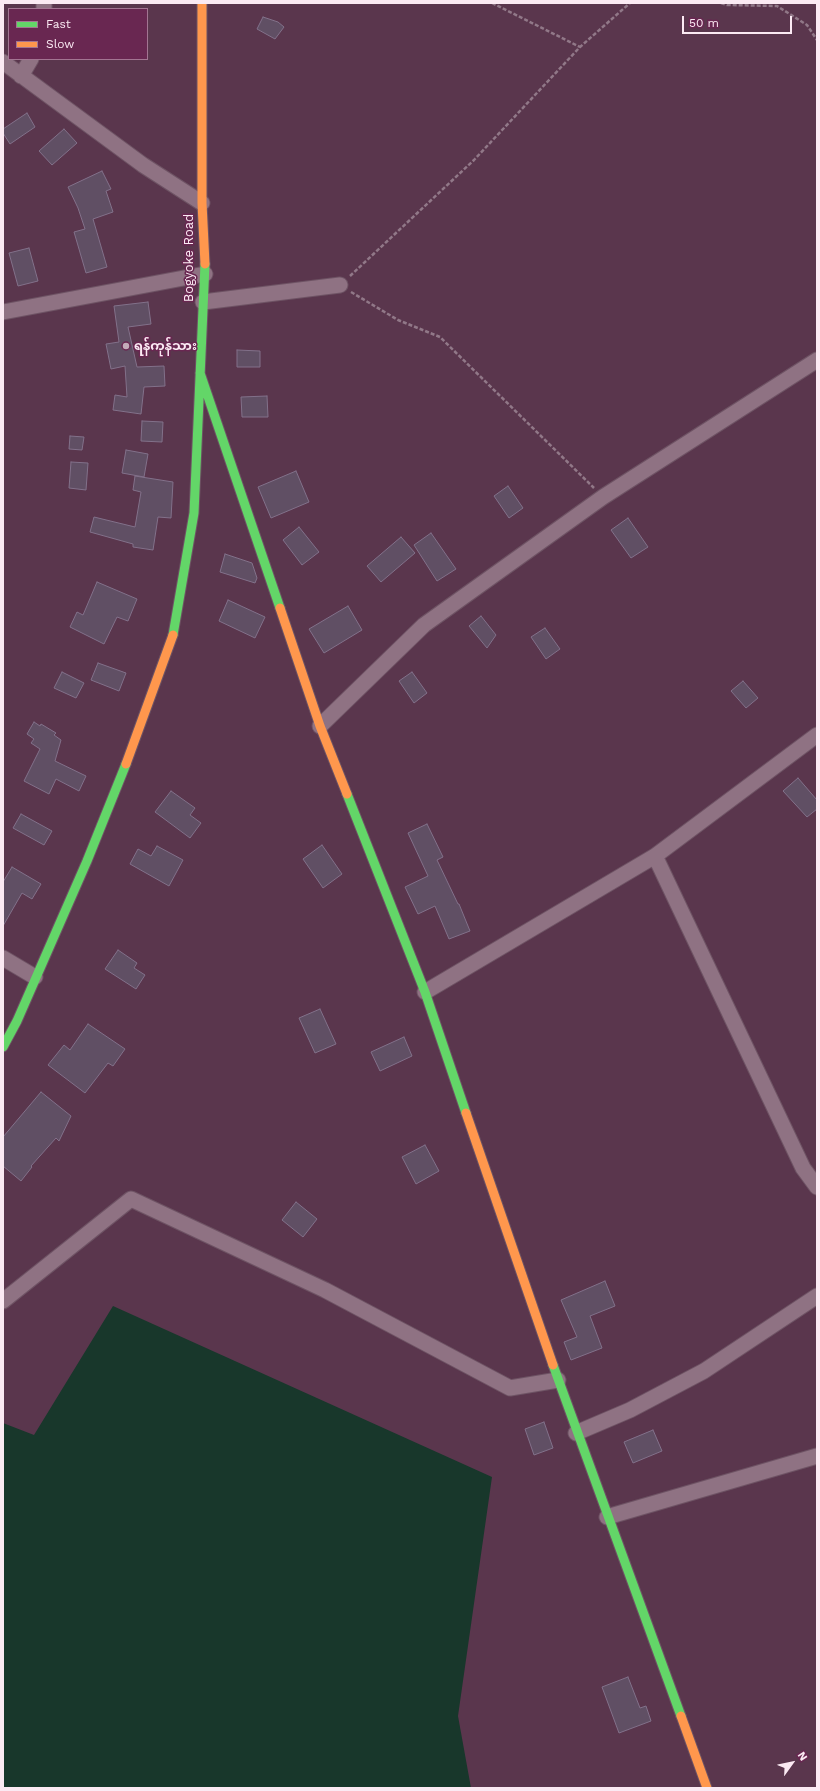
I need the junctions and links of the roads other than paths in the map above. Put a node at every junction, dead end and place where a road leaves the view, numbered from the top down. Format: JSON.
{"nodes":[{"id":1,"x":202,"y":3,"type":"edge"},
{"id":2,"x":30,"y":60,"type":"edge"},
{"id":3,"x":3,"y":62,"type":"edge"},
{"id":4,"x":22,"y":76,"type":"junction"},
{"id":5,"x":202,"y":202,"type":"junction"},
{"id":6,"x":205,"y":274,"type":"junction"},
{"id":7,"x":340,"y":285,"type":"road end"},
{"id":8,"x":203,"y":302,"type":"junction"},
{"id":9,"x":3,"y":312,"type":"edge"},
{"id":10,"x":817,"y":360,"type":"edge"},
{"id":11,"x":199,"y":371,"type":"junction"},
{"id":12,"x":320,"y":726,"type":"junction"},
{"id":13,"x":817,"y":735,"type":"edge"},
{"id":14,"x":655,"y":856,"type":"junction"},
{"id":15,"x":3,"y":958,"type":"edge"},
{"id":16,"x":35,"y":977,"type":"junction"},
{"id":17,"x":425,"y":992,"type":"junction"},
{"id":18,"x":3,"y":1047,"type":"edge"},
{"id":19,"x":817,"y":1187,"type":"edge"},
{"id":20,"x":817,"y":1296,"type":"edge"},
{"id":21,"x":3,"y":1301,"type":"edge"},
{"id":22,"x":558,"y":1380,"type":"junction"},
{"id":23,"x":576,"y":1433,"type":"junction"},
{"id":24,"x":817,"y":1456,"type":"edge"},
{"id":25,"x":607,"y":1517,"type":"junction"},
{"id":26,"x":707,"y":1788,"type":"edge"}],
"edges":[{"from":1,"to":5,"type":"street","name":"Bogyoke Road"},
{"from":2,"to":4,"type":"street"},
{"from":3,"to":4,"type":"street"},
{"from":4,"to":5,"type":"street"},
{"from":5,"to":6,"type":"street","name":"Bogyoke Road"},
{"from":6,"to":8,"type":"street","name":"Bogyoke Road"},
{"from":6,"to":9,"type":"street"},
{"from":7,"to":8,"type":"street"},
{"from":8,"to":11,"type":"street","name":"Bogyoke Road"},
{"from":10,"to":12,"type":"street"},
{"from":11,"to":12,"type":"street"},
{"from":11,"to":16,"type":"street","name":"Bogyoke Road"},
{"from":12,"to":17,"type":"street"},
{"from":13,"to":14,"type":"street"},
{"from":14,"to":17,"type":"street"},
{"from":14,"to":19,"type":"street"},
{"from":15,"to":16,"type":"street"},
{"from":16,"to":18,"type":"street","name":"Bogyoke Road"},
{"from":17,"to":22,"type":"street"},
{"from":20,"to":23,"type":"street"},
{"from":21,"to":22,"type":"street"},
{"from":22,"to":23,"type":"street"},
{"from":23,"to":25,"type":"street"},
{"from":24,"to":25,"type":"street"},
{"from":25,"to":26,"type":"street"}]}
